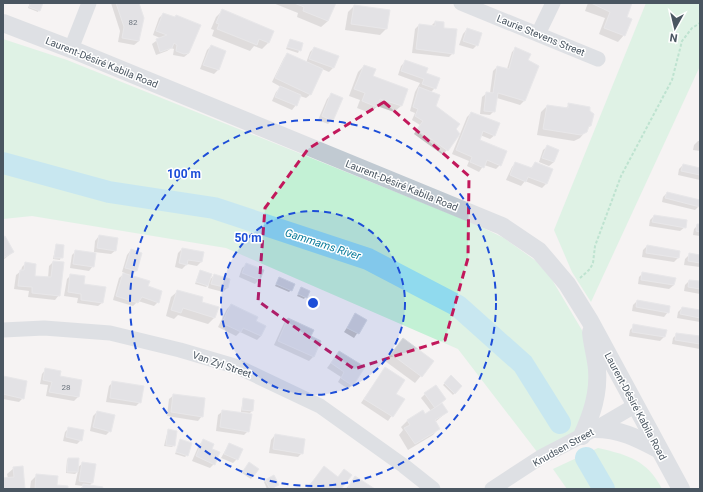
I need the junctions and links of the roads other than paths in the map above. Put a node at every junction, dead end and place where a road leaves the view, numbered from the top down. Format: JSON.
{"nodes":[{"id":1,"x":89,"y":3,"type":"edge"},
{"id":2,"x":461,"y":3,"type":"edge"},
{"id":3,"x":553,"y":3,"type":"edge"},
{"id":4,"x":3,"y":23,"type":"edge"},
{"id":5,"x":538,"y":34,"type":"junction"},
{"id":6,"x":71,"y":49,"type":"junction"},
{"id":7,"x":598,"y":59,"type":"dead end"},
{"id":8,"x":590,"y":321,"type":"junction"},
{"id":9,"x":3,"y":330,"type":"edge"},
{"id":10,"x":636,"y":405,"type":"junction"},
{"id":11,"x":588,"y":433,"type":"junction"},
{"id":12,"x":658,"y":449,"type":"junction"},
{"id":13,"x":433,"y":489,"type":"edge"},
{"id":14,"x":492,"y":489,"type":"edge"},
{"id":15,"x":680,"y":489,"type":"edge"}],
"edges":[{"from":1,"to":6,"type":"street"},
{"from":2,"to":5,"type":"street","name":"Laurie Stevens Street"},
{"from":3,"to":5,"type":"street"},
{"from":4,"to":6,"type":"street","name":"Laurent-Désiré Kabila Road"},
{"from":5,"to":7,"type":"street","name":"Laurie Stevens Street"},
{"from":6,"to":8,"type":"street","name":"Laurent-Désiré Kabila Road"},
{"from":8,"to":10,"type":"street","name":"Laurent-Désiré Kabila Road"},
{"from":8,"to":11,"type":"street"},
{"from":9,"to":13,"type":"street","name":"Van Zyl Street"},
{"from":10,"to":11,"type":"street","name":"Knudsen Street"},
{"from":10,"to":12,"type":"street","name":"Laurent-Désiré Kabila Road"},
{"from":11,"to":12,"type":"street"},
{"from":11,"to":14,"type":"street","name":"Knudsen Street"},
{"from":12,"to":15,"type":"street","name":"Laurent-Désiré Kabila Road"}]}
